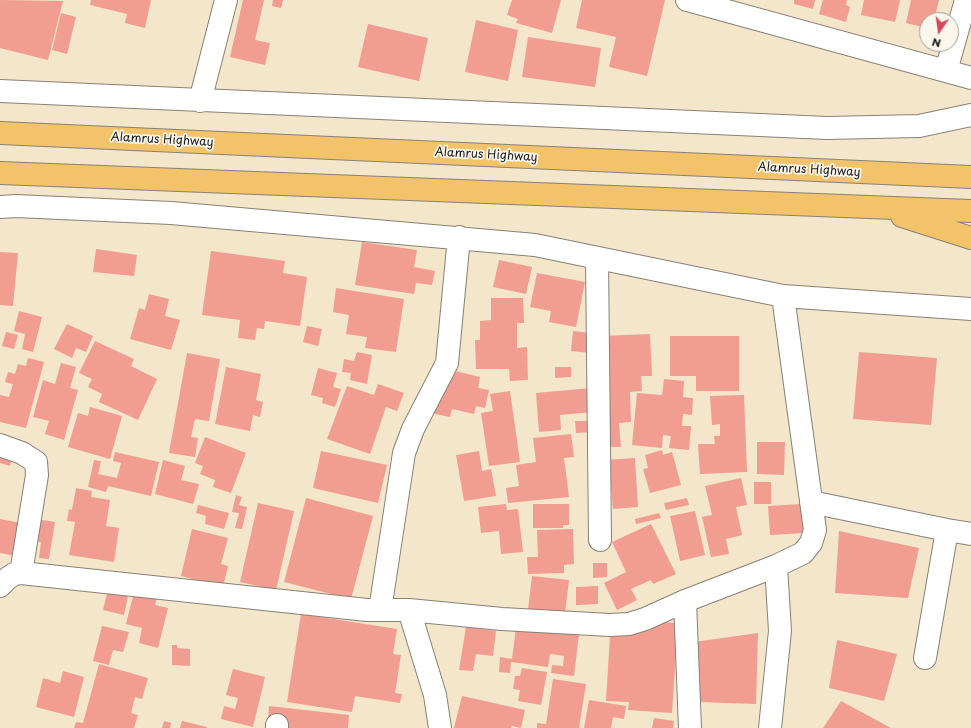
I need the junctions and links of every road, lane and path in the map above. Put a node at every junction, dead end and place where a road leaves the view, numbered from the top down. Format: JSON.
{"nodes":[{"id":1,"x":226,"y":0,"type":"edge"},
{"id":2,"x":687,"y":0,"type":"edge"},
{"id":3,"x":966,"y":0,"type":"edge"},
{"id":4,"x":946,"y":71,"type":"junction"},
{"id":5,"x":971,"y":78,"type":"edge"},
{"id":6,"x":0,"y":91,"type":"edge"},
{"id":7,"x":200,"y":101,"type":"junction"},
{"id":8,"x":971,"y":115,"type":"edge"},
{"id":9,"x":0,"y":133,"type":"edge"},
{"id":10,"x":0,"y":172,"type":"edge"},
{"id":11,"x":971,"y":177,"type":"edge"},
{"id":12,"x":0,"y":207,"type":"edge"},
{"id":13,"x":872,"y":207,"type":"junction"},
{"id":14,"x":971,"y":211,"type":"edge"},
{"id":15,"x":459,"y":237,"type":"junction"},
{"id":16,"x":971,"y":238,"type":"edge"},
{"id":17,"x":597,"y":258,"type":"junction"},
{"id":18,"x":783,"y":296,"type":"junction"},
{"id":19,"x":971,"y":309,"type":"edge"},
{"id":20,"x":0,"y":445,"type":"edge"},
{"id":21,"x":811,"y":502,"type":"junction"},
{"id":22,"x":947,"y":530,"type":"junction"},
{"id":23,"x":971,"y":534,"type":"edge"},
{"id":24,"x":600,"y":540,"type":"dead end"},
{"id":25,"x":776,"y":566,"type":"junction"},
{"id":26,"x":21,"y":573,"type":"junction"},
{"id":27,"x":0,"y":586,"type":"edge"},
{"id":28,"x":685,"y":601,"type":"junction"},
{"id":29,"x":380,"y":610,"type":"junction"},
{"id":30,"x":409,"y":610,"type":"junction"},
{"id":31,"x":925,"y":658,"type":"dead end"},
{"id":32,"x":440,"y":728,"type":"edge"},
{"id":33,"x":690,"y":728,"type":"edge"},
{"id":34,"x":770,"y":728,"type":"edge"}],
"edges":[{"from":1,"to":7,"type":"street"},
{"from":2,"to":4,"type":"street"},
{"from":3,"to":4,"type":"street"},
{"from":4,"to":5,"type":"street"},
{"from":6,"to":7,"type":"street"},
{"from":7,"to":8,"type":"street"},
{"from":9,"to":11,"type":"main road","name":"Alamrus Highway"},
{"from":10,"to":13,"type":"main road"},
{"from":12,"to":15,"type":"street"},
{"from":13,"to":14,"type":"main road"},
{"from":13,"to":16,"type":"main road"},
{"from":15,"to":17,"type":"street"},
{"from":15,"to":29,"type":"street"},
{"from":17,"to":18,"type":"street"},
{"from":17,"to":24,"type":"street"},
{"from":18,"to":19,"type":"street"},
{"from":18,"to":21,"type":"street"},
{"from":20,"to":26,"type":"street"},
{"from":21,"to":22,"type":"street"},
{"from":21,"to":25,"type":"street"},
{"from":22,"to":23,"type":"street"},
{"from":22,"to":31,"type":"street"},
{"from":25,"to":28,"type":"street"},
{"from":25,"to":34,"type":"street"},
{"from":26,"to":27,"type":"street"},
{"from":26,"to":29,"type":"street"},
{"from":28,"to":30,"type":"street"},
{"from":28,"to":33,"type":"street"},
{"from":29,"to":30,"type":"street"},
{"from":30,"to":32,"type":"street"}]}
